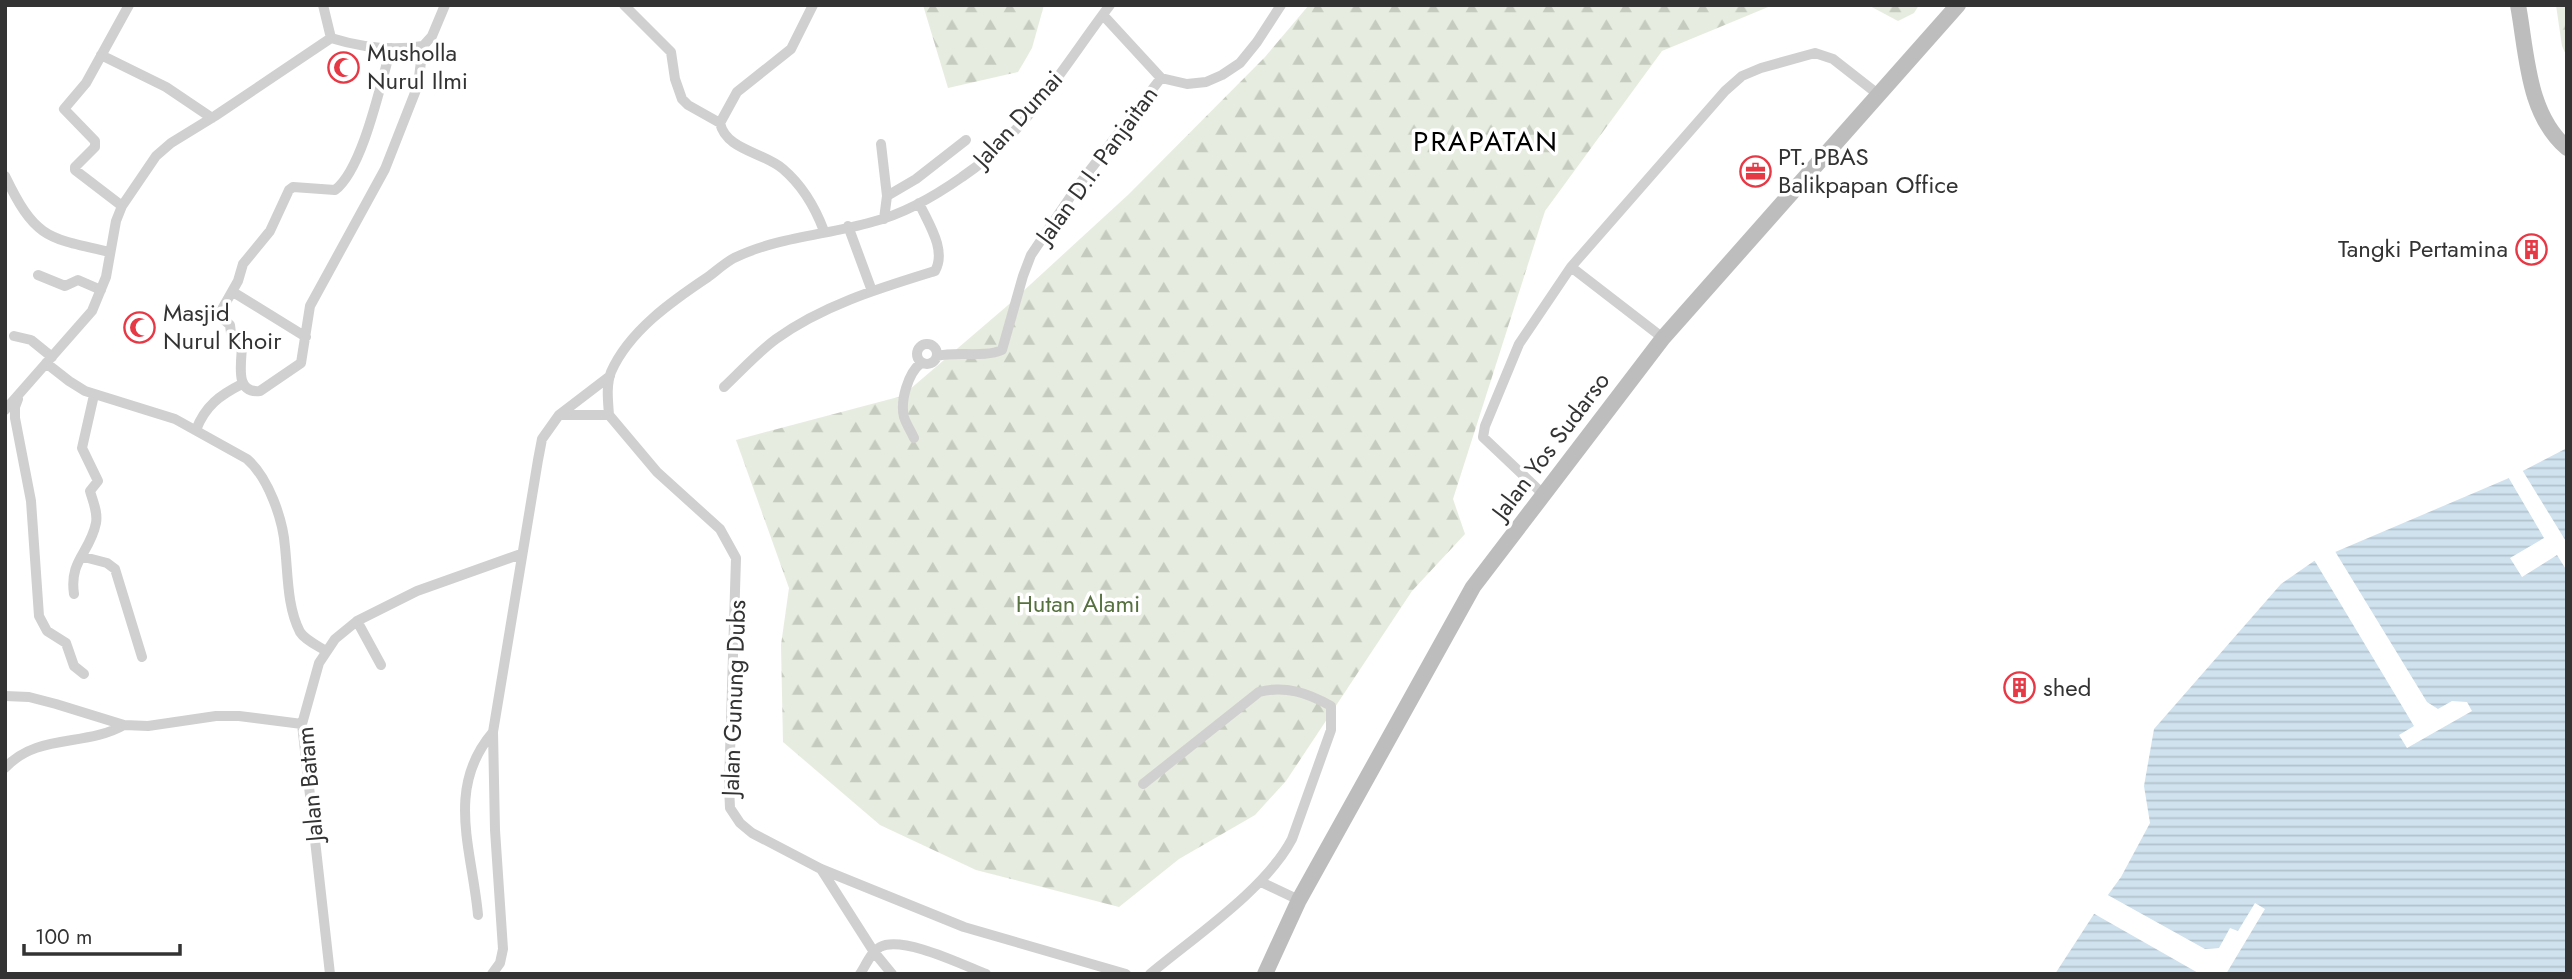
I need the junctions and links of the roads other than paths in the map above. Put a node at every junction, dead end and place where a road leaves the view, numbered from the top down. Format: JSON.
{"nodes":[{"id":1,"x":129,"y":5,"type":"edge"},
{"id":2,"x":323,"y":5,"type":"edge"},
{"id":3,"x":445,"y":5,"type":"edge"},
{"id":4,"x":624,"y":5,"type":"edge"},
{"id":5,"x":813,"y":5,"type":"edge"},
{"id":6,"x":1110,"y":5,"type":"edge"},
{"id":7,"x":1281,"y":5,"type":"edge"},
{"id":8,"x":1958,"y":5,"type":"edge"},
{"id":9,"x":2518,"y":5,"type":"edge"},
{"id":10,"x":1103,"y":15,"type":"junction"},
{"id":11,"x":331,"y":38,"type":"junction"},
{"id":12,"x":389,"y":52,"type":"junction"},
{"id":13,"x":423,"y":53,"type":"junction"},
{"id":14,"x":101,"y":55,"type":"junction"},
{"id":15,"x":1161,"y":78,"type":"junction"},
{"id":16,"x":1879,"y":95,"type":"junction"},
{"id":17,"x":212,"y":118,"type":"junction"},
{"id":18,"x":720,"y":123,"type":"junction"},
{"id":19,"x":966,"y":140,"type":"dead end"},
{"id":20,"x":881,"y":144,"type":"dead end"},
{"id":21,"x":2567,"y":148,"type":"edge"},
{"id":22,"x":5,"y":176,"type":"edge"},
{"id":23,"x":887,"y":195,"type":"junction"},
{"id":24,"x":919,"y":203,"type":"junction"},
{"id":25,"x":122,"y":206,"type":"junction"},
{"id":26,"x":884,"y":219,"type":"junction"},
{"id":27,"x":848,"y":226,"type":"junction"},
{"id":28,"x":824,"y":231,"type":"junction"},
{"id":29,"x":110,"y":252,"type":"junction"},
{"id":30,"x":1571,"y":267,"type":"junction"},
{"id":31,"x":38,"y":275,"type":"dead end"},
{"id":32,"x":101,"y":290,"type":"junction"},
{"id":33,"x":872,"y":291,"type":"junction"},
{"id":34,"x":233,"y":292,"type":"junction"},
{"id":35,"x":14,"y":336,"type":"dead end"},
{"id":36,"x":306,"y":337,"type":"junction"},
{"id":37,"x":1662,"y":338,"type":"junction"},
{"id":38,"x":937,"y":356,"type":"junction"},
{"id":39,"x":49,"y":360,"type":"junction"},
{"id":40,"x":921,"y":363,"type":"junction"},
{"id":41,"x":610,"y":376,"type":"junction"},
{"id":42,"x":242,"y":384,"type":"junction"},
{"id":43,"x":24,"y":387,"type":"junction"},
{"id":44,"x":724,"y":387,"type":"dead end"},
{"id":45,"x":94,"y":395,"type":"junction"},
{"id":46,"x":5,"y":410,"type":"edge"},
{"id":47,"x":559,"y":415,"type":"junction"},
{"id":48,"x":608,"y":415,"type":"junction"},
{"id":49,"x":196,"y":430,"type":"junction"},
{"id":50,"x":914,"y":438,"type":"dead end"},
{"id":51,"x":1543,"y":494,"type":"junction"},
{"id":52,"x":521,"y":554,"type":"junction"},
{"id":53,"x":84,"y":557,"type":"junction"},
{"id":54,"x":74,"y":594,"type":"dead end"},
{"id":55,"x":357,"y":621,"type":"junction"},
{"id":56,"x":326,"y":651,"type":"junction"},
{"id":57,"x":142,"y":657,"type":"dead end"},
{"id":58,"x":381,"y":665,"type":"dead end"},
{"id":59,"x":85,"y":674,"type":"dead end"},
{"id":60,"x":5,"y":696,"type":"edge"},
{"id":61,"x":302,"y":724,"type":"junction"},
{"id":62,"x":124,"y":725,"type":"junction"},
{"id":63,"x":493,"y":732,"type":"junction"},
{"id":64,"x":5,"y":768,"type":"edge"},
{"id":65,"x":1143,"y":784,"type":"dead end"},
{"id":66,"x":821,"y":869,"type":"junction"},
{"id":67,"x":1261,"y":882,"type":"junction"},
{"id":68,"x":1299,"y":900,"type":"junction"},
{"id":69,"x":478,"y":915,"type":"dead end"},
{"id":70,"x":874,"y":952,"type":"junction"},
{"id":71,"x":330,"y":974,"type":"edge"},
{"id":72,"x":492,"y":974,"type":"edge"},
{"id":73,"x":860,"y":974,"type":"edge"},
{"id":74,"x":892,"y":974,"type":"edge"},
{"id":75,"x":986,"y":974,"type":"edge"},
{"id":76,"x":1126,"y":974,"type":"edge"},
{"id":77,"x":1150,"y":974,"type":"edge"},
{"id":78,"x":1265,"y":974,"type":"edge"}],
"edges":[{"from":1,"to":14,"type":"street"},
{"from":2,"to":11,"type":"street"},
{"from":3,"to":13,"type":"street"},
{"from":4,"to":18,"type":"street"},
{"from":5,"to":18,"type":"street"},
{"from":6,"to":10,"type":"street","name":"Jalan Dumai"},
{"from":7,"to":15,"type":"street"},
{"from":8,"to":16,"type":"main road","name":"Jalan Yos Sudarso"},
{"from":9,"to":21,"type":"main road"},
{"from":10,"to":15,"type":"street"},
{"from":10,"to":24,"type":"street","name":"Jalan Dumai"},
{"from":11,"to":12,"type":"street"},
{"from":11,"to":17,"type":"street"},
{"from":12,"to":13,"type":"street"},
{"from":12,"to":34,"type":"street"},
{"from":13,"to":36,"type":"street"},
{"from":14,"to":17,"type":"street"},
{"from":14,"to":25,"type":"street"},
{"from":15,"to":38,"type":"street","name":"Jalan D.I. Panjaitan"},
{"from":16,"to":30,"type":"street"},
{"from":16,"to":37,"type":"main road","name":"Jalan Yos Sudarso"},
{"from":17,"to":25,"type":"street"},
{"from":18,"to":28,"type":"street"},
{"from":19,"to":23,"type":"street"},
{"from":20,"to":23,"type":"street"},
{"from":22,"to":29,"type":"street"},
{"from":23,"to":26,"type":"street"},
{"from":24,"to":26,"type":"street","name":"Jalan Dumai"},
{"from":24,"to":33,"type":"street"},
{"from":25,"to":29,"type":"street"},
{"from":26,"to":27,"type":"street","name":"Jalan Dumai"},
{"from":27,"to":28,"type":"street","name":"Jalan Dumai"},
{"from":27,"to":33,"type":"street"},
{"from":28,"to":41,"type":"street","name":"Jalan Dumai"},
{"from":29,"to":32,"type":"street"},
{"from":30,"to":37,"type":"street"},
{"from":30,"to":51,"type":"street"},
{"from":31,"to":32,"type":"street"},
{"from":32,"to":39,"type":"street"},
{"from":33,"to":44,"type":"street"},
{"from":34,"to":36,"type":"street"},
{"from":34,"to":42,"type":"street"},
{"from":35,"to":39,"type":"street"},
{"from":36,"to":42,"type":"street"},
{"from":37,"to":51,"type":"main road","name":"Jalan Yos Sudarso"},
{"from":38,"to":40,"type":"street"},
{"from":38,"to":40,"type":"street"},
{"from":39,"to":43,"type":"street"},
{"from":39,"to":45,"type":"street"},
{"from":40,"to":50,"type":"street"},
{"from":41,"to":47,"type":"street"},
{"from":41,"to":48,"type":"street"},
{"from":42,"to":49,"type":"street"},
{"from":43,"to":46,"type":"street"},
{"from":43,"to":59,"type":"street"},
{"from":45,"to":49,"type":"street"},
{"from":45,"to":53,"type":"street"},
{"from":47,"to":48,"type":"street"},
{"from":47,"to":52,"type":"street"},
{"from":48,"to":66,"type":"street","name":"Jalan Gunung Dubs"},
{"from":49,"to":56,"type":"street"},
{"from":51,"to":68,"type":"main road","name":"Jalan Yos Sudarso"},
{"from":52,"to":55,"type":"street","name":"Jalan Batam"},
{"from":52,"to":63,"type":"street"},
{"from":53,"to":54,"type":"street"},
{"from":53,"to":57,"type":"street"},
{"from":55,"to":56,"type":"street","name":"Jalan Batam"},
{"from":55,"to":58,"type":"street"},
{"from":56,"to":61,"type":"street","name":"Jalan Batam"},
{"from":60,"to":62,"type":"street"},
{"from":61,"to":62,"type":"street"},
{"from":61,"to":71,"type":"street","name":"Jalan Batam"},
{"from":62,"to":64,"type":"street"},
{"from":63,"to":69,"type":"street"},
{"from":63,"to":72,"type":"street"},
{"from":65,"to":67,"type":"street"},
{"from":66,"to":70,"type":"street"},
{"from":66,"to":76,"type":"street","name":"Jalan Gunung Dubs"},
{"from":67,"to":68,"type":"street"},
{"from":67,"to":77,"type":"street"},
{"from":68,"to":78,"type":"main road","name":"Jalan Yos Sudarso"},
{"from":70,"to":73,"type":"street"},
{"from":70,"to":74,"type":"street"},
{"from":70,"to":75,"type":"street"}]}
